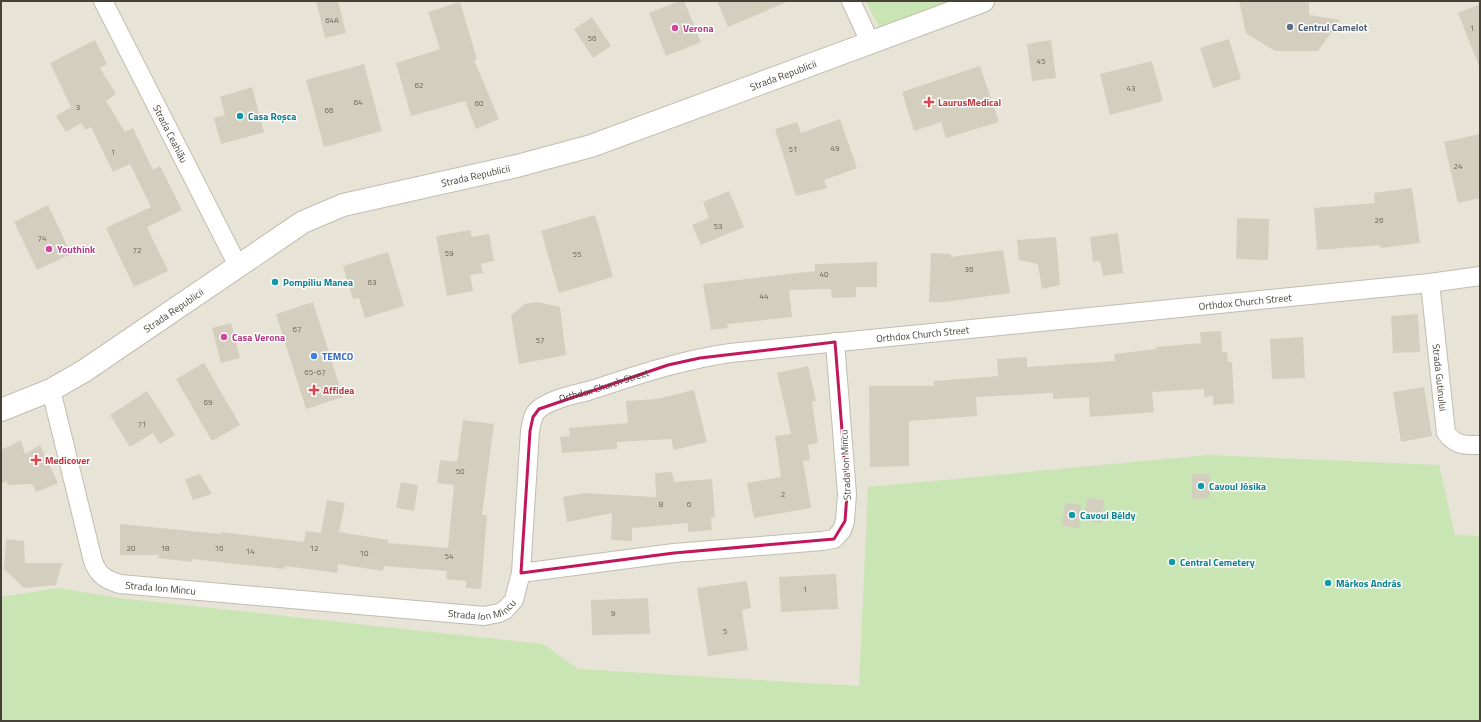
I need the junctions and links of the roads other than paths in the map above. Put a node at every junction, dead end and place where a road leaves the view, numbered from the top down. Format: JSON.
{"nodes":[{"id":1,"x":103,"y":1,"type":"edge"},
{"id":2,"x":851,"y":1,"type":"edge"},
{"id":3,"x":983,"y":1,"type":"edge"},
{"id":4,"x":870,"y":42,"type":"junction"},
{"id":5,"x":238,"y":266,"type":"junction"},
{"id":6,"x":1480,"y":276,"type":"edge"},
{"id":7,"x":1430,"y":283,"type":"junction"},
{"id":8,"x":835,"y":342,"type":"junction"},
{"id":9,"x":51,"y":390,"type":"junction"},
{"id":10,"x":1,"y":410,"type":"edge"},
{"id":11,"x":1480,"y":444,"type":"edge"},
{"id":12,"x":521,"y":573,"type":"junction"}],
"edges":[{"from":1,"to":5,"type":"street","name":"Strada Ceahlău"},
{"from":2,"to":4,"type":"street"},
{"from":3,"to":4,"type":"street","name":"Strada Republicii"},
{"from":4,"to":5,"type":"street","name":"Strada Republicii"},
{"from":5,"to":9,"type":"street","name":"Strada Republicii"},
{"from":6,"to":7,"type":"street","name":"Orthdox Church Street"},
{"from":7,"to":8,"type":"street","name":"Orthdox Church Street"},
{"from":7,"to":11,"type":"street","name":"Strada Gutinului"},
{"from":8,"to":12,"type":"street","name":"Orthdox Church Street"},
{"from":8,"to":12,"type":"street","name":"Strada Ion Mincu"},
{"from":9,"to":10,"type":"street","name":"Strada Republicii"},
{"from":9,"to":12,"type":"street","name":"Strada Ion Mincu"}]}
